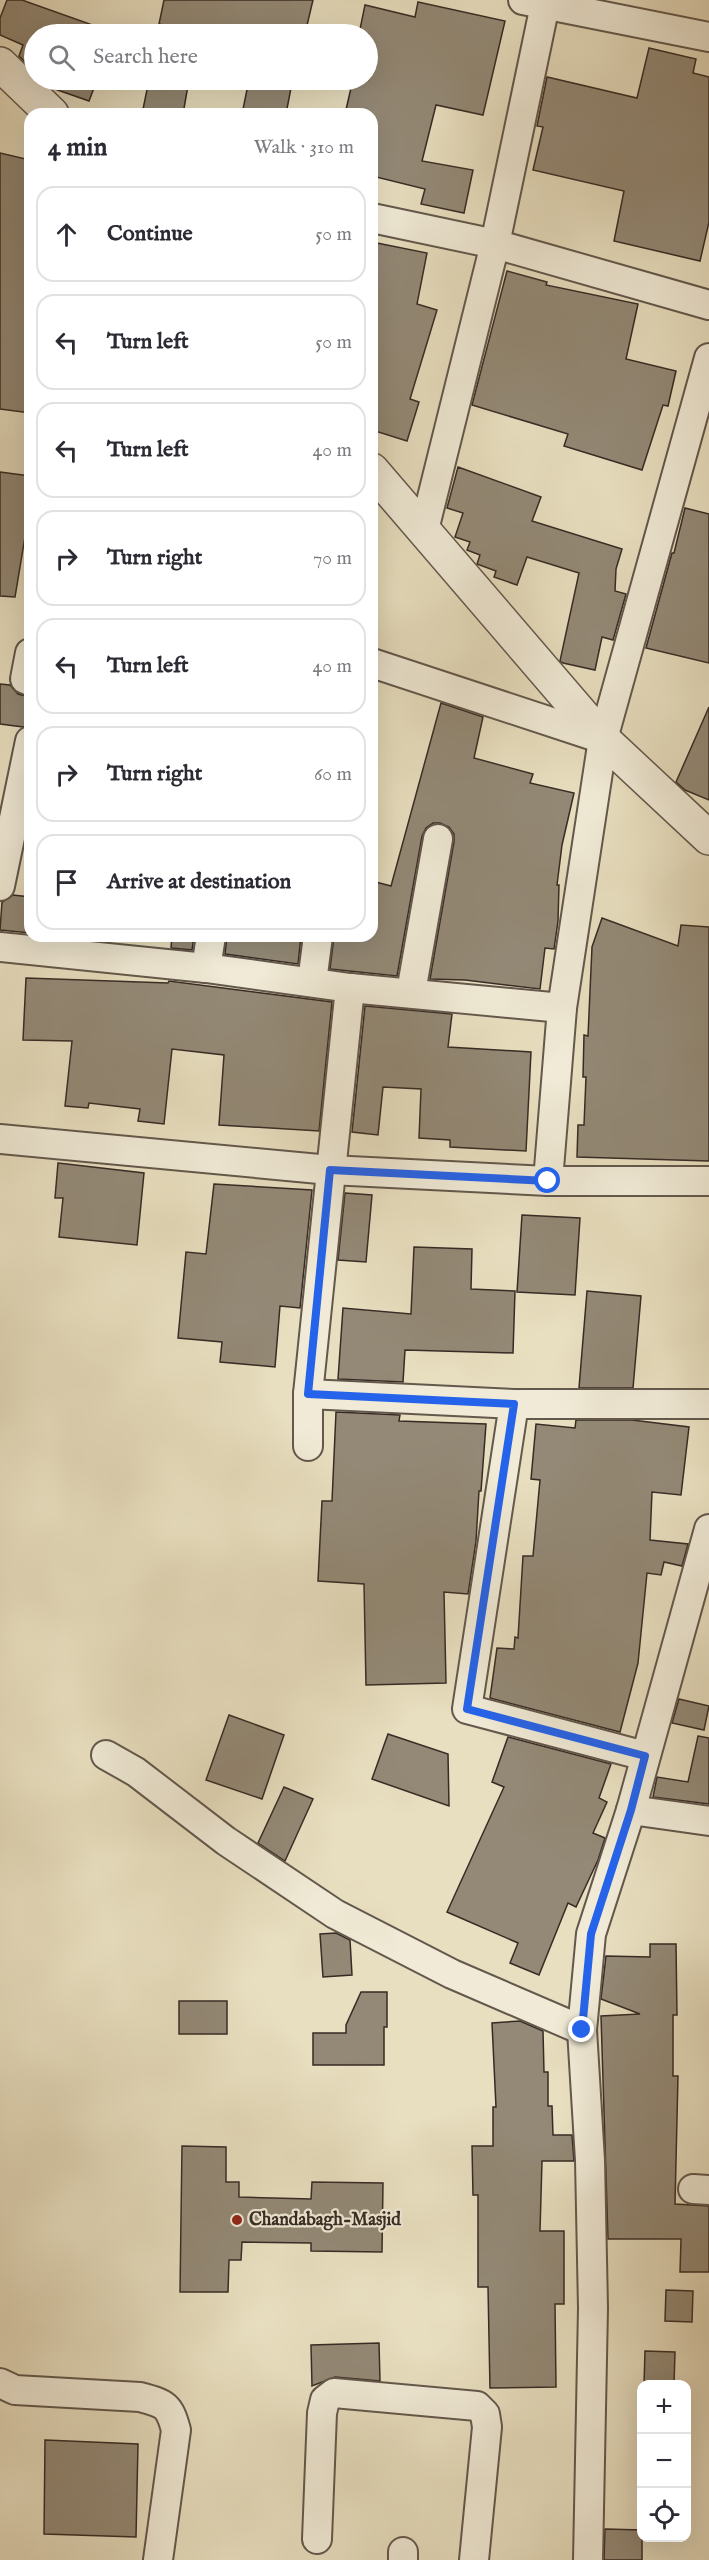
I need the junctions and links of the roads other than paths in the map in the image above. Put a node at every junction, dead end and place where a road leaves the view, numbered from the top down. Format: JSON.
{"nodes":[{"id":1,"x":538,"y":2,"type":"edge"},
{"id":2,"x":709,"y":38,"type":"edge"},
{"id":3,"x":0,"y":64,"type":"edge"},
{"id":4,"x":24,"y":88,"type":"edge"},
{"id":5,"x":27,"y":90,"type":"edge"},
{"id":6,"x":45,"y":108,"type":"edge"},
{"id":7,"x":378,"y":219,"type":"edge"},
{"id":8,"x":495,"y":244,"type":"junction"},
{"id":9,"x":709,"y":305,"type":"edge"},
{"id":10,"x":709,"y":358,"type":"edge"},
{"id":11,"x":378,"y":478,"type":"edge"},
{"id":12,"x":424,"y":530,"type":"junction"},
{"id":13,"x":378,"y":665,"type":"edge"},
{"id":14,"x":603,"y":739,"type":"junction"},
{"id":15,"x":24,"y":770,"type":"edge"},
{"id":16,"x":709,"y":838,"type":"edge"},
{"id":17,"x":438,"y":839,"type":"dead end"},
{"id":18,"x":0,"y":886,"type":"edge"},
{"id":19,"x":210,"y":942,"type":"edge"},
{"id":20,"x":317,"y":942,"type":"edge"},
{"id":21,"x":104,"y":946,"type":"edge"},
{"id":22,"x":0,"y":947,"type":"edge"},
{"id":23,"x":206,"y":968,"type":"junction"},
{"id":24,"x":312,"y":982,"type":"junction"},
{"id":25,"x":350,"y":988,"type":"junction"},
{"id":26,"x":411,"y":992,"type":"junction"},
{"id":27,"x":562,"y":1008,"type":"junction"},
{"id":28,"x":0,"y":1139,"type":"edge"},
{"id":29,"x":330,"y":1170,"type":"junction"},
{"id":30,"x":548,"y":1181,"type":"junction"},
{"id":31,"x":709,"y":1181,"type":"edge"},
{"id":32,"x":308,"y":1394,"type":"junction"},
{"id":33,"x":514,"y":1404,"type":"junction"},
{"id":34,"x":709,"y":1404,"type":"edge"},
{"id":35,"x":308,"y":1446,"type":"dead end"},
{"id":36,"x":709,"y":1529,"type":"edge"},
{"id":37,"x":106,"y":1755,"type":"dead end"},
{"id":38,"x":645,"y":1756,"type":"junction"},
{"id":39,"x":631,"y":1810,"type":"junction"},
{"id":40,"x":709,"y":1821,"type":"edge"},
{"id":41,"x":582,"y":2030,"type":"junction"},
{"id":42,"x":0,"y":2383,"type":"edge"},
{"id":43,"x":318,"y":2539,"type":"dead end"},
{"id":44,"x":158,"y":2560,"type":"edge"},
{"id":45,"x":474,"y":2560,"type":"edge"},
{"id":46,"x":588,"y":2560,"type":"edge"}],
"edges":[{"from":1,"to":2,"type":"street"},
{"from":1,"to":8,"type":"street"},
{"from":3,"to":4,"type":"street"},
{"from":5,"to":6,"type":"street"},
{"from":7,"to":8,"type":"street"},
{"from":8,"to":9,"type":"street"},
{"from":8,"to":12,"type":"street"},
{"from":10,"to":14,"type":"street"},
{"from":11,"to":12,"type":"street"},
{"from":12,"to":14,"type":"street"},
{"from":13,"to":14,"type":"street"},
{"from":14,"to":16,"type":"street"},
{"from":14,"to":27,"type":"street"},
{"from":15,"to":18,"type":"street"},
{"from":17,"to":26,"type":"street"},
{"from":19,"to":23,"type":"street"},
{"from":20,"to":24,"type":"street"},
{"from":21,"to":22,"type":"street"},
{"from":21,"to":23,"type":"street"},
{"from":23,"to":24,"type":"street"},
{"from":24,"to":25,"type":"street"},
{"from":25,"to":26,"type":"street"},
{"from":25,"to":29,"type":"street"},
{"from":26,"to":27,"type":"street"},
{"from":27,"to":30,"type":"street"},
{"from":28,"to":29,"type":"street"},
{"from":29,"to":30,"type":"street"},
{"from":29,"to":32,"type":"street"},
{"from":30,"to":31,"type":"street"},
{"from":32,"to":33,"type":"street"},
{"from":32,"to":35,"type":"street"},
{"from":33,"to":34,"type":"street"},
{"from":33,"to":38,"type":"street"},
{"from":36,"to":38,"type":"street"},
{"from":37,"to":41,"type":"street"},
{"from":38,"to":39,"type":"street"},
{"from":39,"to":40,"type":"street"},
{"from":39,"to":41,"type":"street"},
{"from":41,"to":46,"type":"street"},
{"from":42,"to":44,"type":"street"},
{"from":43,"to":45,"type":"street"}]}
